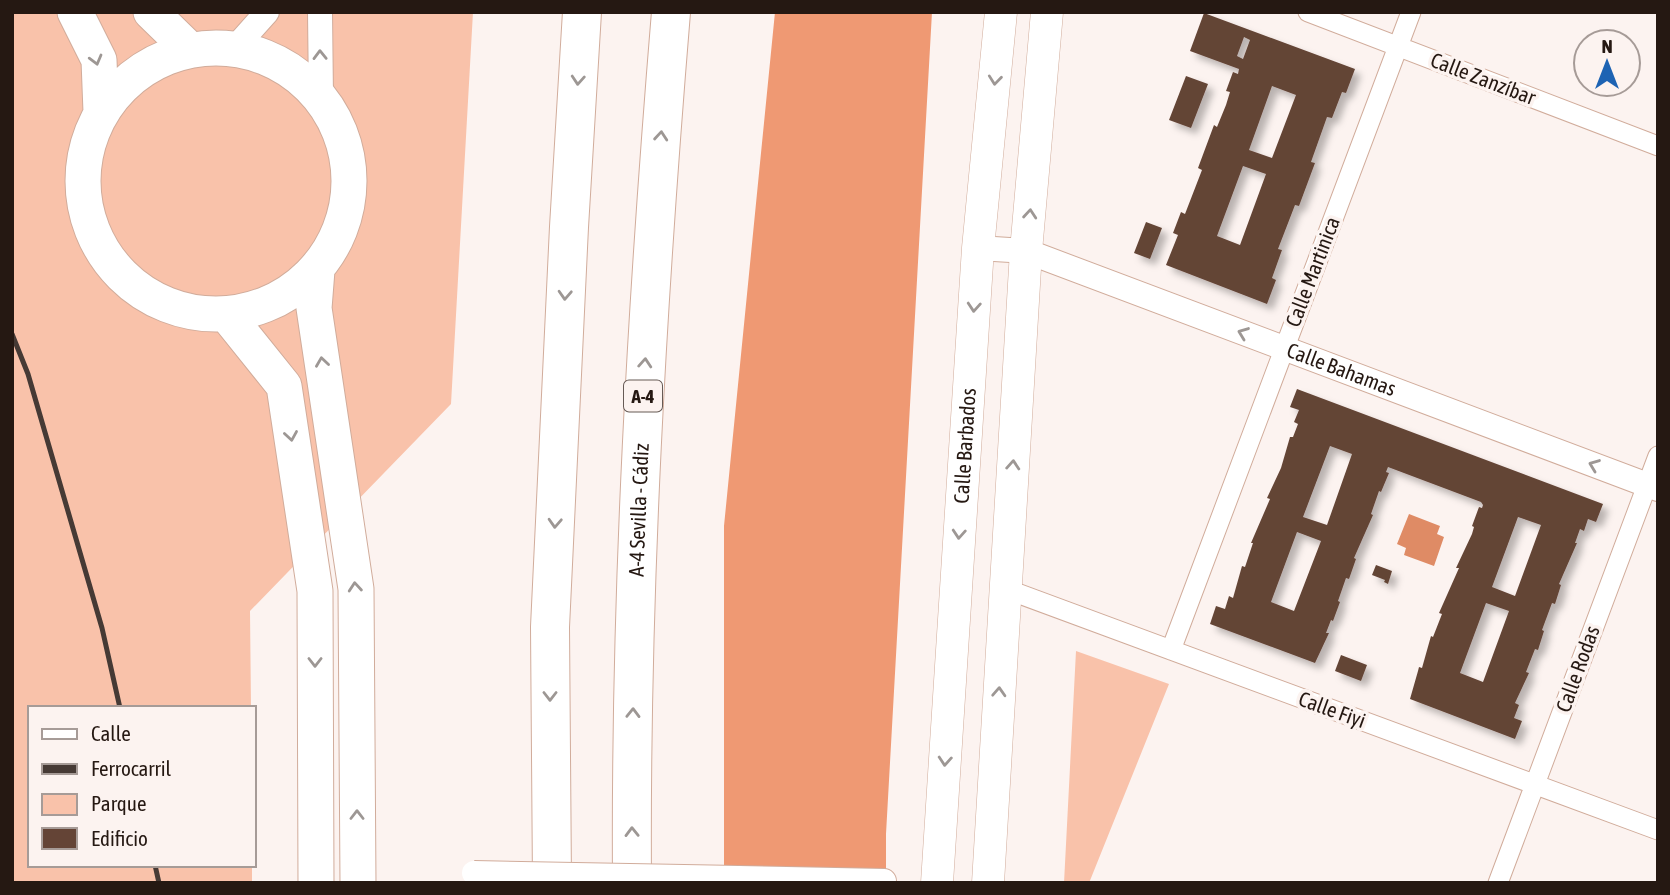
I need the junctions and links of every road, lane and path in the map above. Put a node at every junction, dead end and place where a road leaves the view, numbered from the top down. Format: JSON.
{"nodes":[{"id":1,"x":75,"y":12,"type":"edge"},
{"id":2,"x":151,"y":12,"type":"edge"},
{"id":3,"x":267,"y":12,"type":"edge"},
{"id":4,"x":320,"y":12,"type":"edge"},
{"id":5,"x":582,"y":12,"type":"edge"},
{"id":6,"x":671,"y":12,"type":"edge"},
{"id":7,"x":1001,"y":12,"type":"edge"},
{"id":8,"x":1047,"y":12,"type":"edge"},
{"id":9,"x":1308,"y":12,"type":"edge"},
{"id":10,"x":1411,"y":12,"type":"edge"},
{"id":11,"x":1398,"y":47,"type":"junction"},
{"id":12,"x":234,"y":49,"type":"junction"},
{"id":13,"x":191,"y":50,"type":"junction"},
{"id":14,"x":321,"y":98,"type":"junction"},
{"id":15,"x":101,"y":112,"type":"junction"},
{"id":16,"x":1658,"y":146,"type":"edge"},
{"id":17,"x":978,"y":248,"type":"junction"},
{"id":18,"x":1026,"y":251,"type":"junction"},
{"id":19,"x":317,"y":270,"type":"junction"},
{"id":20,"x":227,"y":315,"type":"junction"},
{"id":21,"x":1285,"y":349,"type":"junction"},
{"id":22,"x":1658,"y":456,"type":"edge"},
{"id":23,"x":1652,"y":487,"type":"edge"},
{"id":24,"x":1006,"y":589,"type":"junction"},
{"id":25,"x":1171,"y":650,"type":"junction"},
{"id":26,"x":1535,"y":785,"type":"junction"},
{"id":27,"x":1658,"y":830,"type":"edge"},
{"id":28,"x":474,"y":873,"type":"dead end"},
{"id":29,"x":884,"y":881,"type":"dead end"},
{"id":30,"x":316,"y":883,"type":"edge"},
{"id":31,"x":358,"y":883,"type":"edge"},
{"id":32,"x":551,"y":883,"type":"edge"},
{"id":33,"x":632,"y":883,"type":"edge"},
{"id":34,"x":937,"y":883,"type":"edge"},
{"id":35,"x":988,"y":883,"type":"edge"},
{"id":36,"x":1498,"y":883,"type":"edge"}],
"edges":[{"from":1,"to":15,"type":"main road","one_way":true},
{"from":2,"to":13,"type":"main road"},
{"from":3,"to":12,"type":"street"},
{"from":14,"to":4,"type":"street","one_way":true},
{"from":5,"to":32,"type":"highway","one_way":true},
{"from":33,"to":6,"type":"highway","name":"A-4 Sevilla - Cádiz","number":"A-4","one_way":true},
{"from":7,"to":17,"type":"street","name":"Calle Barbados","one_way":true},
{"from":18,"to":8,"type":"street","one_way":true},
{"from":9,"to":11,"type":"street","name":"Calle Zanzíbar"},
{"from":10,"to":11,"type":"street","name":"Calle Martinica"},
{"from":11,"to":16,"type":"street","name":"Calle Zanzíbar"},
{"from":11,"to":21,"type":"street","name":"Calle Martinica"},
{"from":12,"to":13,"type":"main road"},
{"from":12,"to":14,"type":"main road"},
{"from":13,"to":15,"type":"main road"},
{"from":14,"to":19,"type":"main road"},
{"from":15,"to":20,"type":"main road"},
{"from":17,"to":18,"type":"street","name":"Calle Bahamas"},
{"from":17,"to":34,"type":"street","name":"Calle Barbados","one_way":true},
{"from":21,"to":18,"type":"street","name":"Calle Bahamas","one_way":true},
{"from":24,"to":18,"type":"street","one_way":true},
{"from":19,"to":20,"type":"main road"},
{"from":31,"to":19,"type":"main road","one_way":true},
{"from":20,"to":30,"type":"main road","one_way":true},
{"from":23,"to":21,"type":"street","name":"Calle Bahamas","one_way":true},
{"from":21,"to":25,"type":"street","name":"Calle Martinica"},
{"from":22,"to":23,"type":"street","name":"Calle Rodas"},
{"from":23,"to":26,"type":"street","name":"Calle Rodas"},
{"from":24,"to":25,"type":"street","name":"Calle Fiyi"},
{"from":35,"to":24,"type":"street","one_way":true},
{"from":25,"to":26,"type":"street","name":"Calle Fiyi"},
{"from":26,"to":27,"type":"street","name":"Calle Fiyi"},
{"from":26,"to":36,"type":"street","name":"Calle Rodas"},
{"from":28,"to":29,"type":"street","bridge":true}]}
